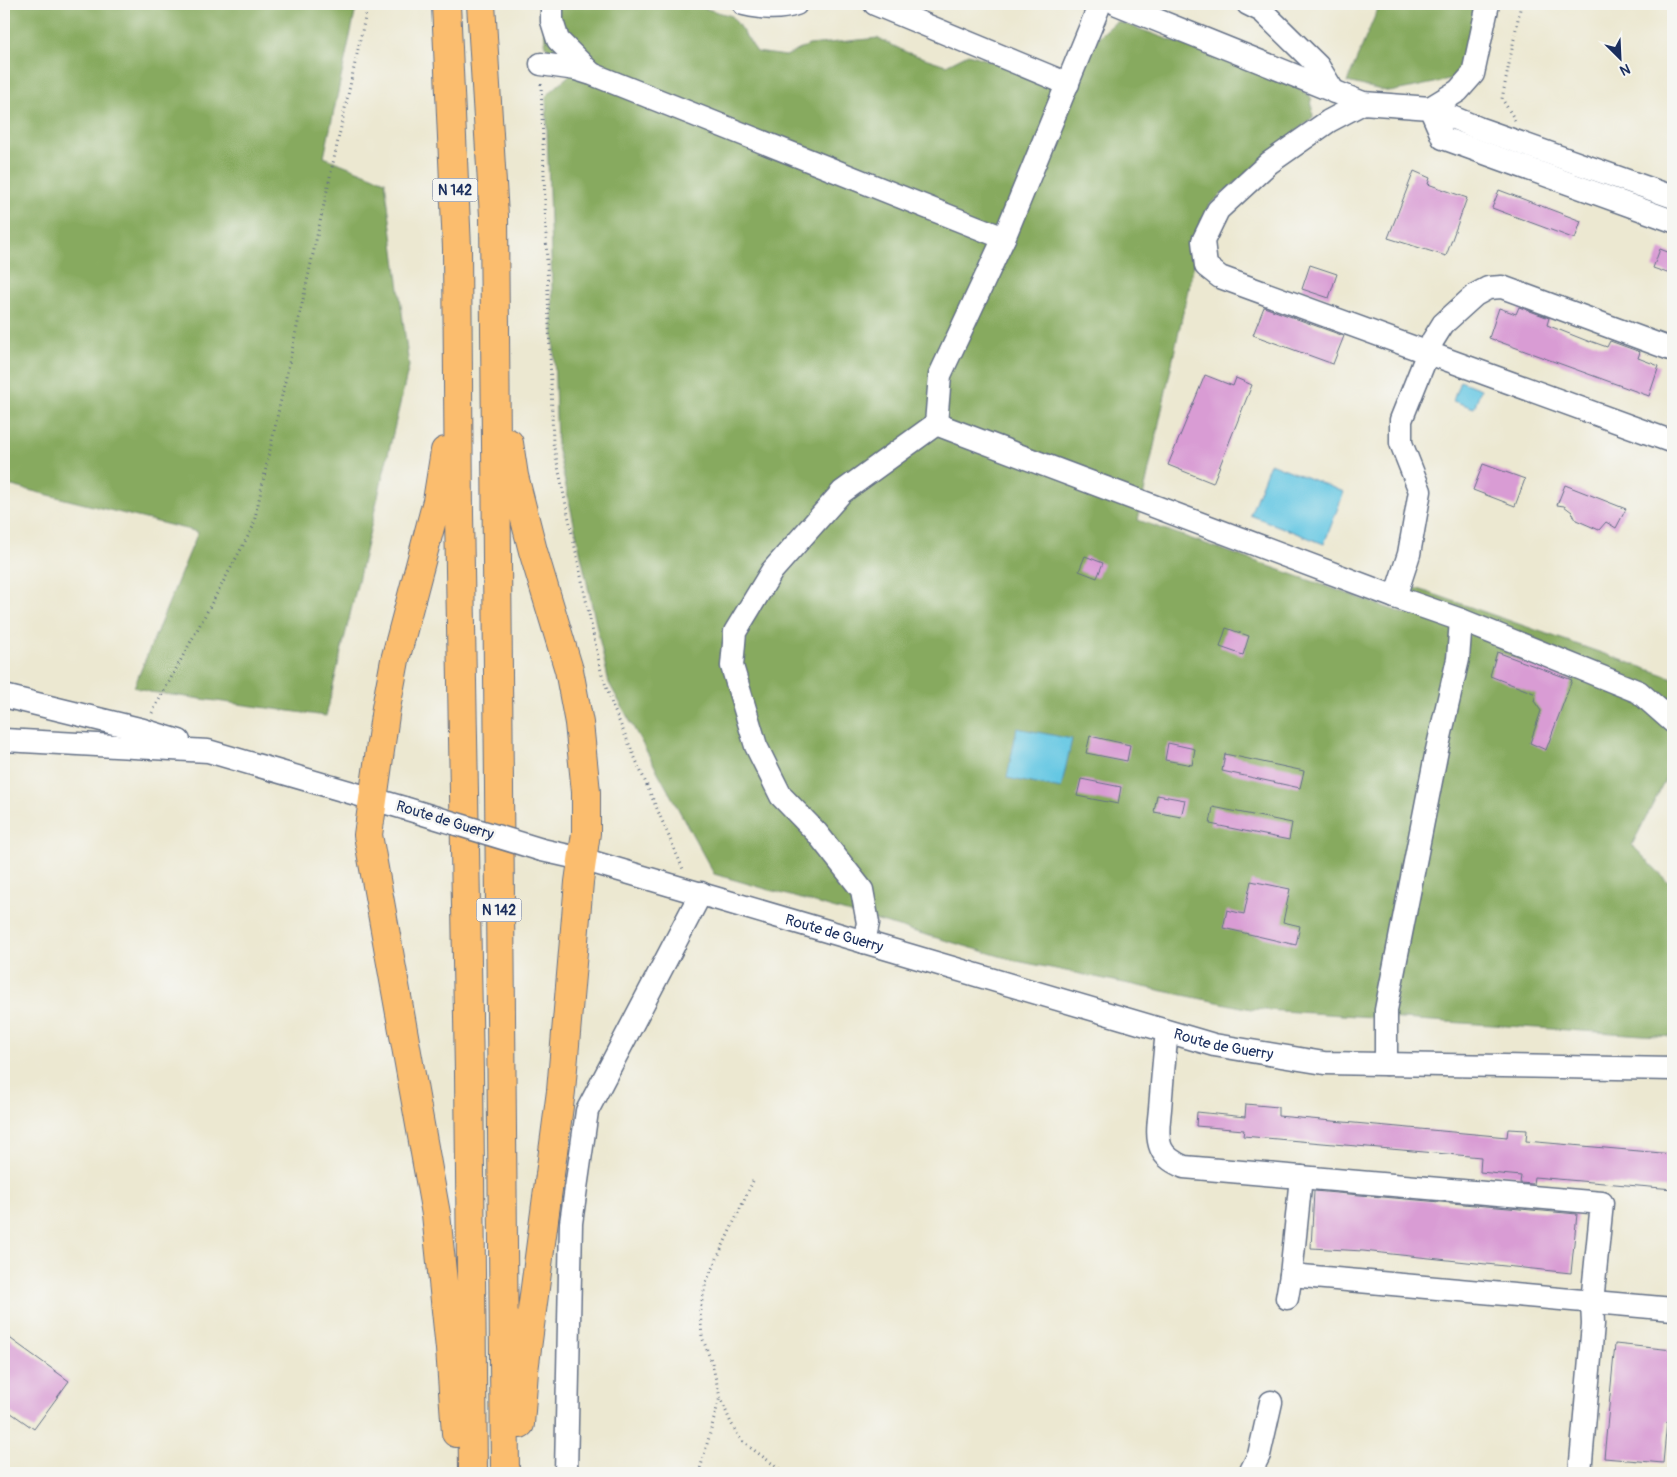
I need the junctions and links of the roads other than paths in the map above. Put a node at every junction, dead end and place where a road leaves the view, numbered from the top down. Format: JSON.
{"nodes":[{"id":1,"x":446,"y":4,"type":"edge"},
{"id":2,"x":481,"y":4,"type":"edge"},
{"id":3,"x":552,"y":4,"type":"edge"},
{"id":4,"x":744,"y":4,"type":"edge"},
{"id":5,"x":875,"y":4,"type":"edge"},
{"id":6,"x":1100,"y":4,"type":"edge"},
{"id":7,"x":1117,"y":4,"type":"edge"},
{"id":8,"x":1248,"y":4,"type":"edge"},
{"id":9,"x":1488,"y":4,"type":"edge"},
{"id":10,"x":790,"y":5,"type":"edge"},
{"id":11,"x":541,"y":64,"type":"road end"},
{"id":12,"x":592,"y":74,"type":"junction"},
{"id":13,"x":1068,"y":84,"type":"junction"},
{"id":14,"x":1334,"y":92,"type":"junction"},
{"id":15,"x":1363,"y":103,"type":"junction"},
{"id":16,"x":1430,"y":108,"type":"junction"},
{"id":17,"x":1673,"y":197,"type":"edge"},
{"id":18,"x":1673,"y":221,"type":"edge"},
{"id":19,"x":1004,"y":238,"type":"junction"},
{"id":20,"x":494,"y":348,"type":"junction"},
{"id":21,"x":1673,"y":350,"type":"edge"},
{"id":22,"x":1428,"y":352,"type":"junction"},
{"id":23,"x":458,"y":376,"type":"junction"},
{"id":24,"x":936,"y":424,"type":"junction"},
{"id":25,"x":1673,"y":442,"type":"edge"},
{"id":26,"x":1394,"y":597,"type":"junction"},
{"id":27,"x":1461,"y":620,"type":"junction"},
{"id":28,"x":4,"y":696,"type":"edge"},
{"id":29,"x":1673,"y":722,"type":"edge"},
{"id":30,"x":4,"y":740,"type":"edge"},
{"id":31,"x":208,"y":751,"type":"junction"},
{"id":32,"x":374,"y":798,"type":"junction"},
{"id":33,"x":582,"y":859,"type":"junction"},
{"id":34,"x":696,"y":892,"type":"junction"},
{"id":35,"x":864,"y":942,"type":"junction"},
{"id":36,"x":1167,"y":1032,"type":"junction"},
{"id":37,"x":1386,"y":1064,"type":"junction"},
{"id":38,"x":1673,"y":1069,"type":"edge"},
{"id":39,"x":1300,"y":1177,"type":"junction"},
{"id":40,"x":1291,"y":1275,"type":"junction"},
{"id":41,"x":1287,"y":1298,"type":"dead end"},
{"id":42,"x":1592,"y":1302,"type":"junction"},
{"id":43,"x":1673,"y":1309,"type":"edge"},
{"id":44,"x":1271,"y":1402,"type":"dead end"},
{"id":45,"x":458,"y":1473,"type":"edge"},
{"id":46,"x":473,"y":1473,"type":"edge"},
{"id":47,"x":505,"y":1473,"type":"edge"},
{"id":48,"x":517,"y":1473,"type":"edge"},
{"id":49,"x":566,"y":1473,"type":"edge"},
{"id":50,"x":1250,"y":1473,"type":"edge"},
{"id":51,"x":1580,"y":1473,"type":"edge"}],
"edges":[{"from":1,"to":23,"type":"highway","number":"N 142"},
{"from":2,"to":20,"type":"highway","number":"N 142"},
{"from":3,"to":12,"type":"street"},
{"from":4,"to":10,"type":"street"},
{"from":5,"to":13,"type":"street"},
{"from":6,"to":13,"type":"street"},
{"from":7,"to":14,"type":"street"},
{"from":8,"to":14,"type":"street"},
{"from":9,"to":16,"type":"street"},
{"from":11,"to":12,"type":"street"},
{"from":12,"to":19,"type":"street"},
{"from":13,"to":19,"type":"street"},
{"from":14,"to":15,"type":"street"},
{"from":15,"to":16,"type":"street"},
{"from":15,"to":22,"type":"street"},
{"from":16,"to":17,"type":"street"},
{"from":16,"to":18,"type":"street"},
{"from":19,"to":24,"type":"street"},
{"from":20,"to":33,"type":"highway"},
{"from":20,"to":47,"type":"highway","number":"N 142"},
{"from":21,"to":22,"type":"street"},
{"from":22,"to":25,"type":"street"},
{"from":22,"to":26,"type":"street"},
{"from":23,"to":32,"type":"highway"},
{"from":23,"to":46,"type":"highway","number":"N 142"},
{"from":24,"to":26,"type":"street"},
{"from":24,"to":35,"type":"street"},
{"from":26,"to":27,"type":"street"},
{"from":27,"to":29,"type":"street"},
{"from":27,"to":37,"type":"street"},
{"from":28,"to":31,"type":"street"},
{"from":30,"to":31,"type":"street","name":"Route de Guerry"},
{"from":31,"to":32,"type":"street","name":"Route de Guerry"},
{"from":32,"to":33,"type":"street","name":"Route de Guerry","bridge":true},
{"from":32,"to":45,"type":"highway"},
{"from":33,"to":34,"type":"street","name":"Route de Guerry"},
{"from":33,"to":48,"type":"highway"},
{"from":34,"to":35,"type":"street","name":"Route de Guerry"},
{"from":34,"to":49,"type":"street"},
{"from":35,"to":36,"type":"street","name":"Route de Guerry"},
{"from":36,"to":37,"type":"street","name":"Route de Guerry"},
{"from":36,"to":39,"type":"street"},
{"from":37,"to":38,"type":"street","name":"Route de Guerry"},
{"from":39,"to":40,"type":"street"},
{"from":39,"to":42,"type":"street"},
{"from":40,"to":41,"type":"street"},
{"from":40,"to":42,"type":"street"},
{"from":42,"to":43,"type":"street"},
{"from":42,"to":51,"type":"street"},
{"from":44,"to":50,"type":"street"}]}
